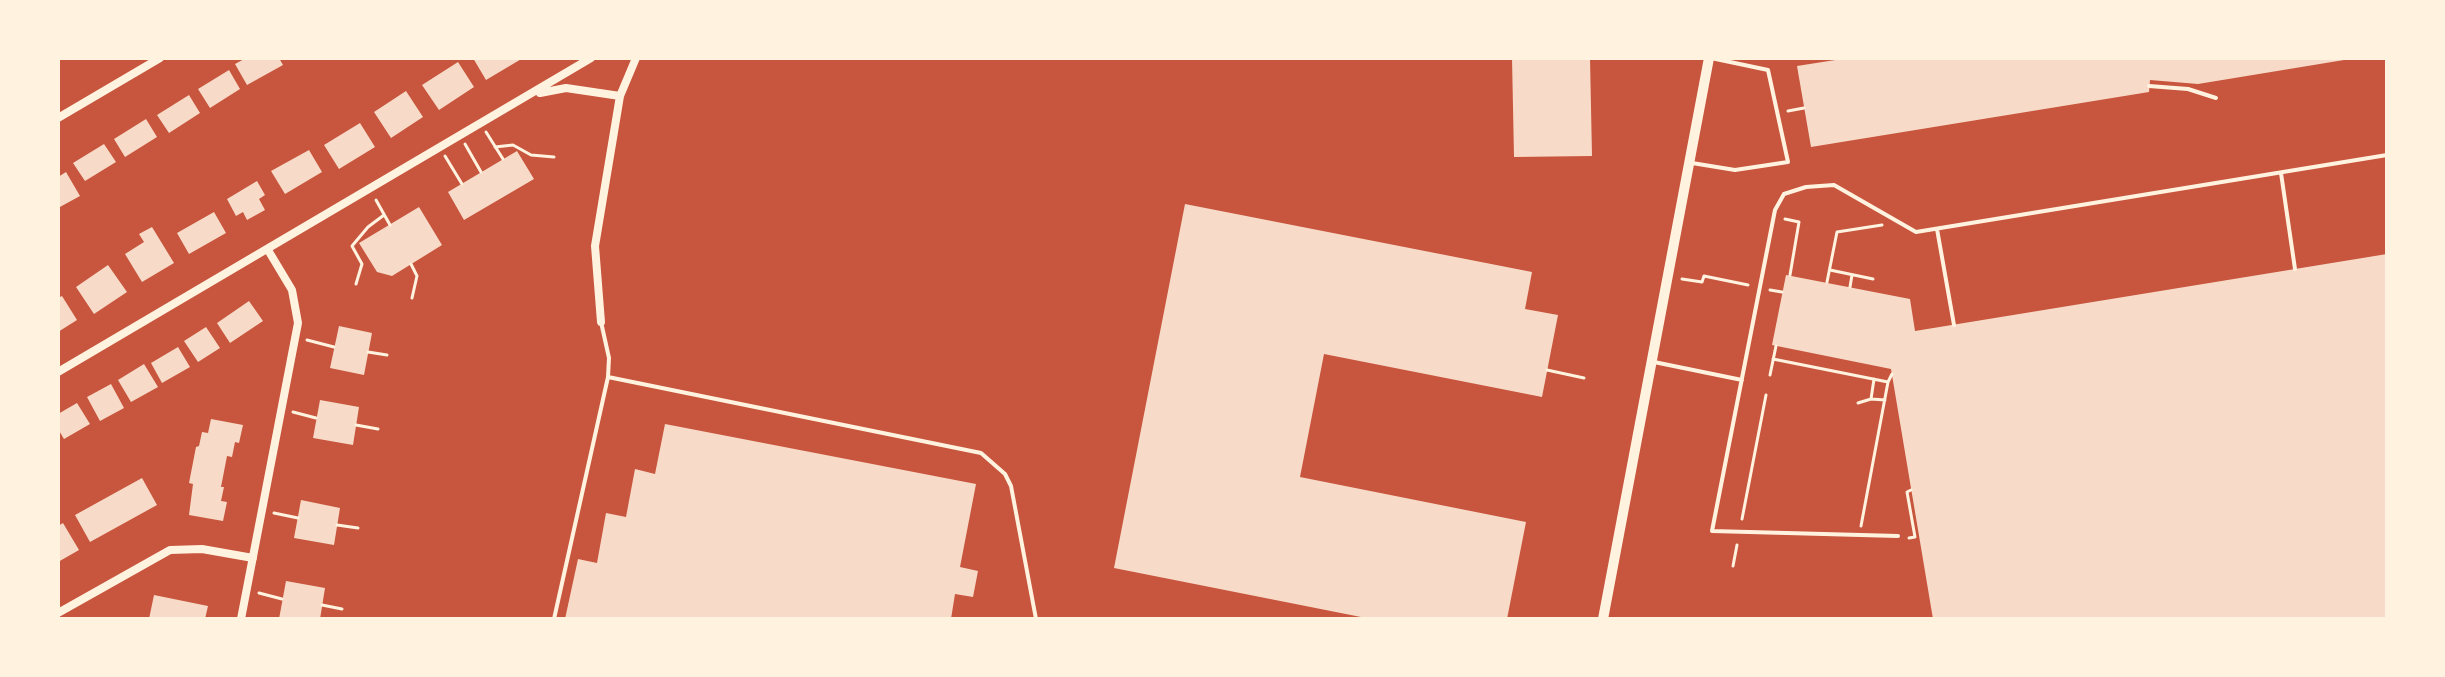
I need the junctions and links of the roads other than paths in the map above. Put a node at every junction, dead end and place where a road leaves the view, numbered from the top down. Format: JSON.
{"nodes":[{"id":1,"x":160,"y":58,"type":"edge"},
{"id":2,"x":591,"y":58,"type":"edge"},
{"id":3,"x":636,"y":58,"type":"edge"},
{"id":4,"x":1710,"y":58,"type":"edge"},
{"id":5,"x":2149,"y":86,"type":"dead end"},
{"id":6,"x":531,"y":96,"type":"junction"},
{"id":7,"x":620,"y":96,"type":"junction"},
{"id":8,"x":2216,"y":98,"type":"dead end"},
{"id":9,"x":58,"y":118,"type":"edge"},
{"id":10,"x":2387,"y":155,"type":"edge"},
{"id":11,"x":1690,"y":163,"type":"junction"},
{"id":12,"x":2281,"y":173,"type":"junction"},
{"id":13,"x":1937,"y":228,"type":"junction"},
{"id":14,"x":268,"y":250,"type":"junction"},
{"id":15,"x":2295,"y":269,"type":"dead end"},
{"id":16,"x":601,"y":322,"type":"joint"},
{"id":17,"x":1954,"y":325,"type":"dead end"},
{"id":18,"x":1652,"y":361,"type":"junction"},
{"id":19,"x":58,"y":372,"type":"edge"},
{"id":20,"x":608,"y":377,"type":"junction"},
{"id":21,"x":1742,"y":380,"type":"junction"},
{"id":22,"x":1900,"y":538,"type":"road end"},
{"id":23,"x":253,"y":558,"type":"junction"},
{"id":24,"x":58,"y":613,"type":"edge"},
{"id":25,"x":241,"y":619,"type":"edge"},
{"id":26,"x":554,"y":619,"type":"edge"},
{"id":27,"x":1036,"y":619,"type":"edge"},
{"id":28,"x":1603,"y":619,"type":"edge"}],
"edges":[{"from":1,"to":9,"type":"street"},
{"from":2,"to":6,"type":"street"},
{"from":3,"to":7,"type":"street"},
{"from":4,"to":11,"type":"street"},
{"from":4,"to":11,"type":"lane"},
{"from":5,"to":8,"type":"lane"},
{"from":6,"to":7,"type":"street"},
{"from":6,"to":14,"type":"street"},
{"from":7,"to":16,"type":"street"},
{"from":10,"to":12,"type":"lane"},
{"from":11,"to":18,"type":"street"},
{"from":12,"to":13,"type":"lane"},
{"from":12,"to":15,"type":"lane"},
{"from":13,"to":17,"type":"lane"},
{"from":13,"to":21,"type":"lane"},
{"from":14,"to":19,"type":"street"},
{"from":14,"to":23,"type":"street"},
{"from":16,"to":20,"type":"lane"},
{"from":18,"to":21,"type":"lane"},
{"from":18,"to":28,"type":"street"},
{"from":20,"to":26,"type":"lane"},
{"from":20,"to":27,"type":"lane"},
{"from":21,"to":22,"type":"lane"},
{"from":23,"to":24,"type":"street"},
{"from":23,"to":25,"type":"street"}]}
